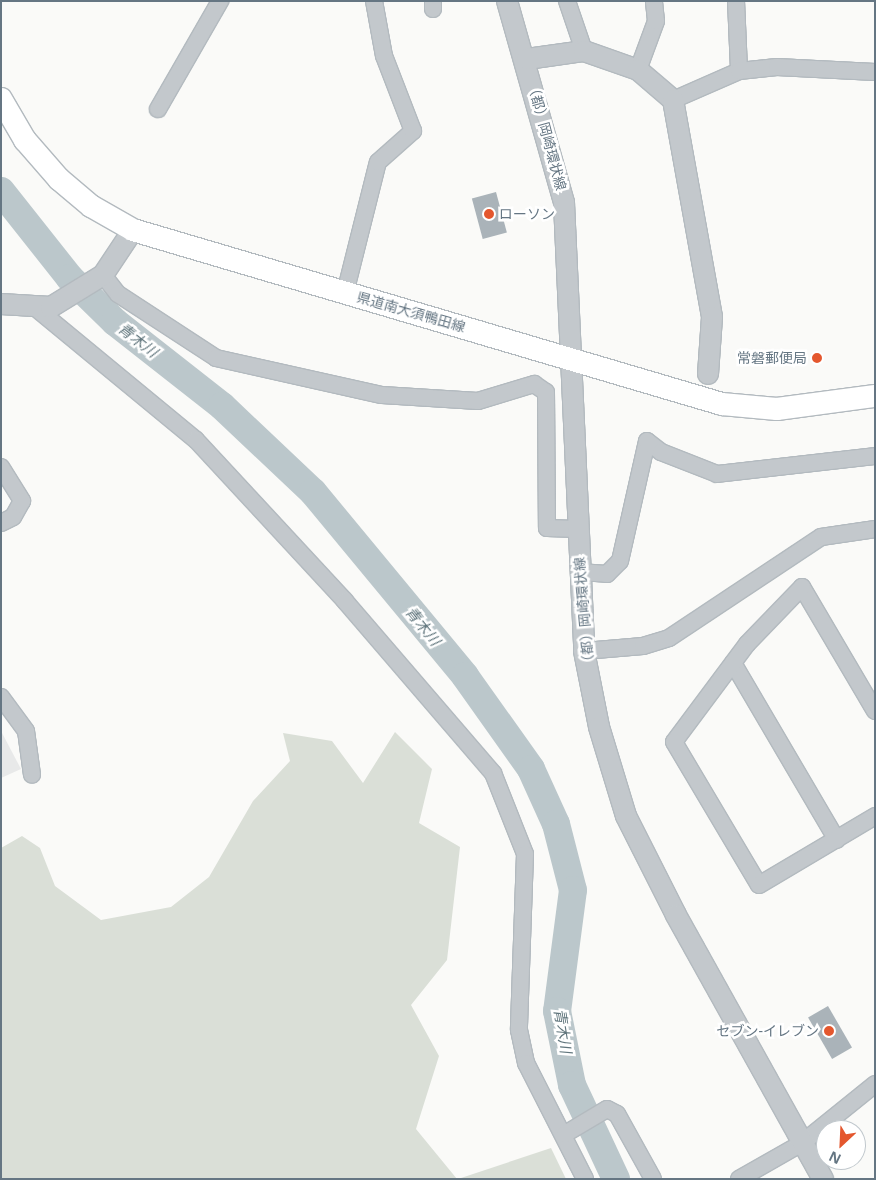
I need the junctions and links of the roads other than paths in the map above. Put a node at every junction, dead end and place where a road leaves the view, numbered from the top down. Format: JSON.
{"nodes":[{"id":1,"x":220,"y":1,"type":"edge"},
{"id":2,"x":374,"y":1,"type":"edge"},
{"id":3,"x":507,"y":1,"type":"edge"},
{"id":4,"x":567,"y":1,"type":"edge"},
{"id":5,"x":654,"y":1,"type":"edge"},
{"id":6,"x":736,"y":1,"type":"edge"},
{"id":7,"x":584,"y":51,"type":"junction"},
{"id":8,"x":527,"y":59,"type":"junction"},
{"id":9,"x":638,"y":70,"type":"junction"},
{"id":10,"x":739,"y":71,"type":"junction"},
{"id":11,"x":875,"y":72,"type":"edge"},
{"id":12,"x":1,"y":99,"type":"edge"},
{"id":13,"x":674,"y":100,"type":"junction"},
{"id":14,"x":158,"y":109,"type":"dead end"},
{"id":15,"x":134,"y":230,"type":"junction"},
{"id":16,"x":98,"y":277,"type":"junction"},
{"id":17,"x":345,"y":293,"type":"junction"},
{"id":18,"x":1,"y":304,"type":"edge"},
{"id":19,"x":44,"y":308,"type":"junction"},
{"id":20,"x":572,"y":359,"type":"junction"},
{"id":21,"x":708,"y":374,"type":"dead end"},
{"id":22,"x":874,"y":395,"type":"edge"},
{"id":23,"x":875,"y":456,"type":"edge"},
{"id":24,"x":1,"y":467,"type":"edge"},
{"id":25,"x":1,"y":523,"type":"edge"},
{"id":26,"x":578,"y":529,"type":"junction"},
{"id":27,"x":875,"y":529,"type":"edge"},
{"id":28,"x":580,"y":572,"type":"junction"},
{"id":29,"x":584,"y":651,"type":"junction"},
{"id":30,"x":733,"y":663,"type":"junction"},
{"id":31,"x":1,"y":697,"type":"edge"},
{"id":32,"x":875,"y":711,"type":"edge"},
{"id":33,"x":32,"y":775,"type":"dead end"},
{"id":34,"x":875,"y":816,"type":"edge"},
{"id":35,"x":837,"y":840,"type":"junction"},
{"id":36,"x":875,"y":1084,"type":"edge"},
{"id":37,"x":568,"y":1133,"type":"junction"},
{"id":38,"x":802,"y":1143,"type":"junction"},
{"id":39,"x":586,"y":1179,"type":"edge"},
{"id":40,"x":653,"y":1179,"type":"edge"},
{"id":41,"x":739,"y":1179,"type":"edge"},
{"id":42,"x":823,"y":1179,"type":"edge"}],
"edges":[{"from":1,"to":14,"type":"street"},
{"from":2,"to":17,"type":"street"},
{"from":3,"to":8,"type":"street","name":"（都）岡崎環状線"},
{"from":4,"to":7,"type":"street"},
{"from":5,"to":9,"type":"street"},
{"from":6,"to":10,"type":"street"},
{"from":7,"to":8,"type":"street"},
{"from":7,"to":9,"type":"street"},
{"from":8,"to":20,"type":"street","name":"（都）岡崎環状線"},
{"from":9,"to":13,"type":"street"},
{"from":10,"to":11,"type":"street"},
{"from":10,"to":13,"type":"street"},
{"from":12,"to":15,"type":"main road","name":"県道南大須鴨田線"},
{"from":13,"to":21,"type":"street"},
{"from":15,"to":16,"type":"street"},
{"from":15,"to":17,"type":"main road","name":"県道南大須鴨田線"},
{"from":16,"to":19,"type":"street"},
{"from":16,"to":26,"type":"street"},
{"from":17,"to":20,"type":"main road","name":"県道南大須鴨田線"},
{"from":18,"to":19,"type":"street"},
{"from":19,"to":37,"type":"street"},
{"from":20,"to":22,"type":"main road","name":"県道南大須鴨田線"},
{"from":20,"to":26,"type":"street","name":"（都）岡崎環状線"},
{"from":23,"to":28,"type":"street"},
{"from":24,"to":25,"type":"street"},
{"from":26,"to":28,"type":"street","name":"（都）岡崎環状線"},
{"from":27,"to":29,"type":"street"},
{"from":28,"to":29,"type":"street","name":"（都）岡崎環状線"},
{"from":29,"to":38,"type":"street","name":"（都）岡崎環状線"},
{"from":30,"to":32,"type":"street"},
{"from":30,"to":35,"type":"street"},
{"from":30,"to":35,"type":"street"},
{"from":31,"to":33,"type":"street"},
{"from":34,"to":35,"type":"street"},
{"from":36,"to":38,"type":"street"},
{"from":37,"to":39,"type":"street"},
{"from":37,"to":40,"type":"street"},
{"from":38,"to":41,"type":"street"},
{"from":38,"to":42,"type":"street","name":"（都）岡崎環状線"}]}
